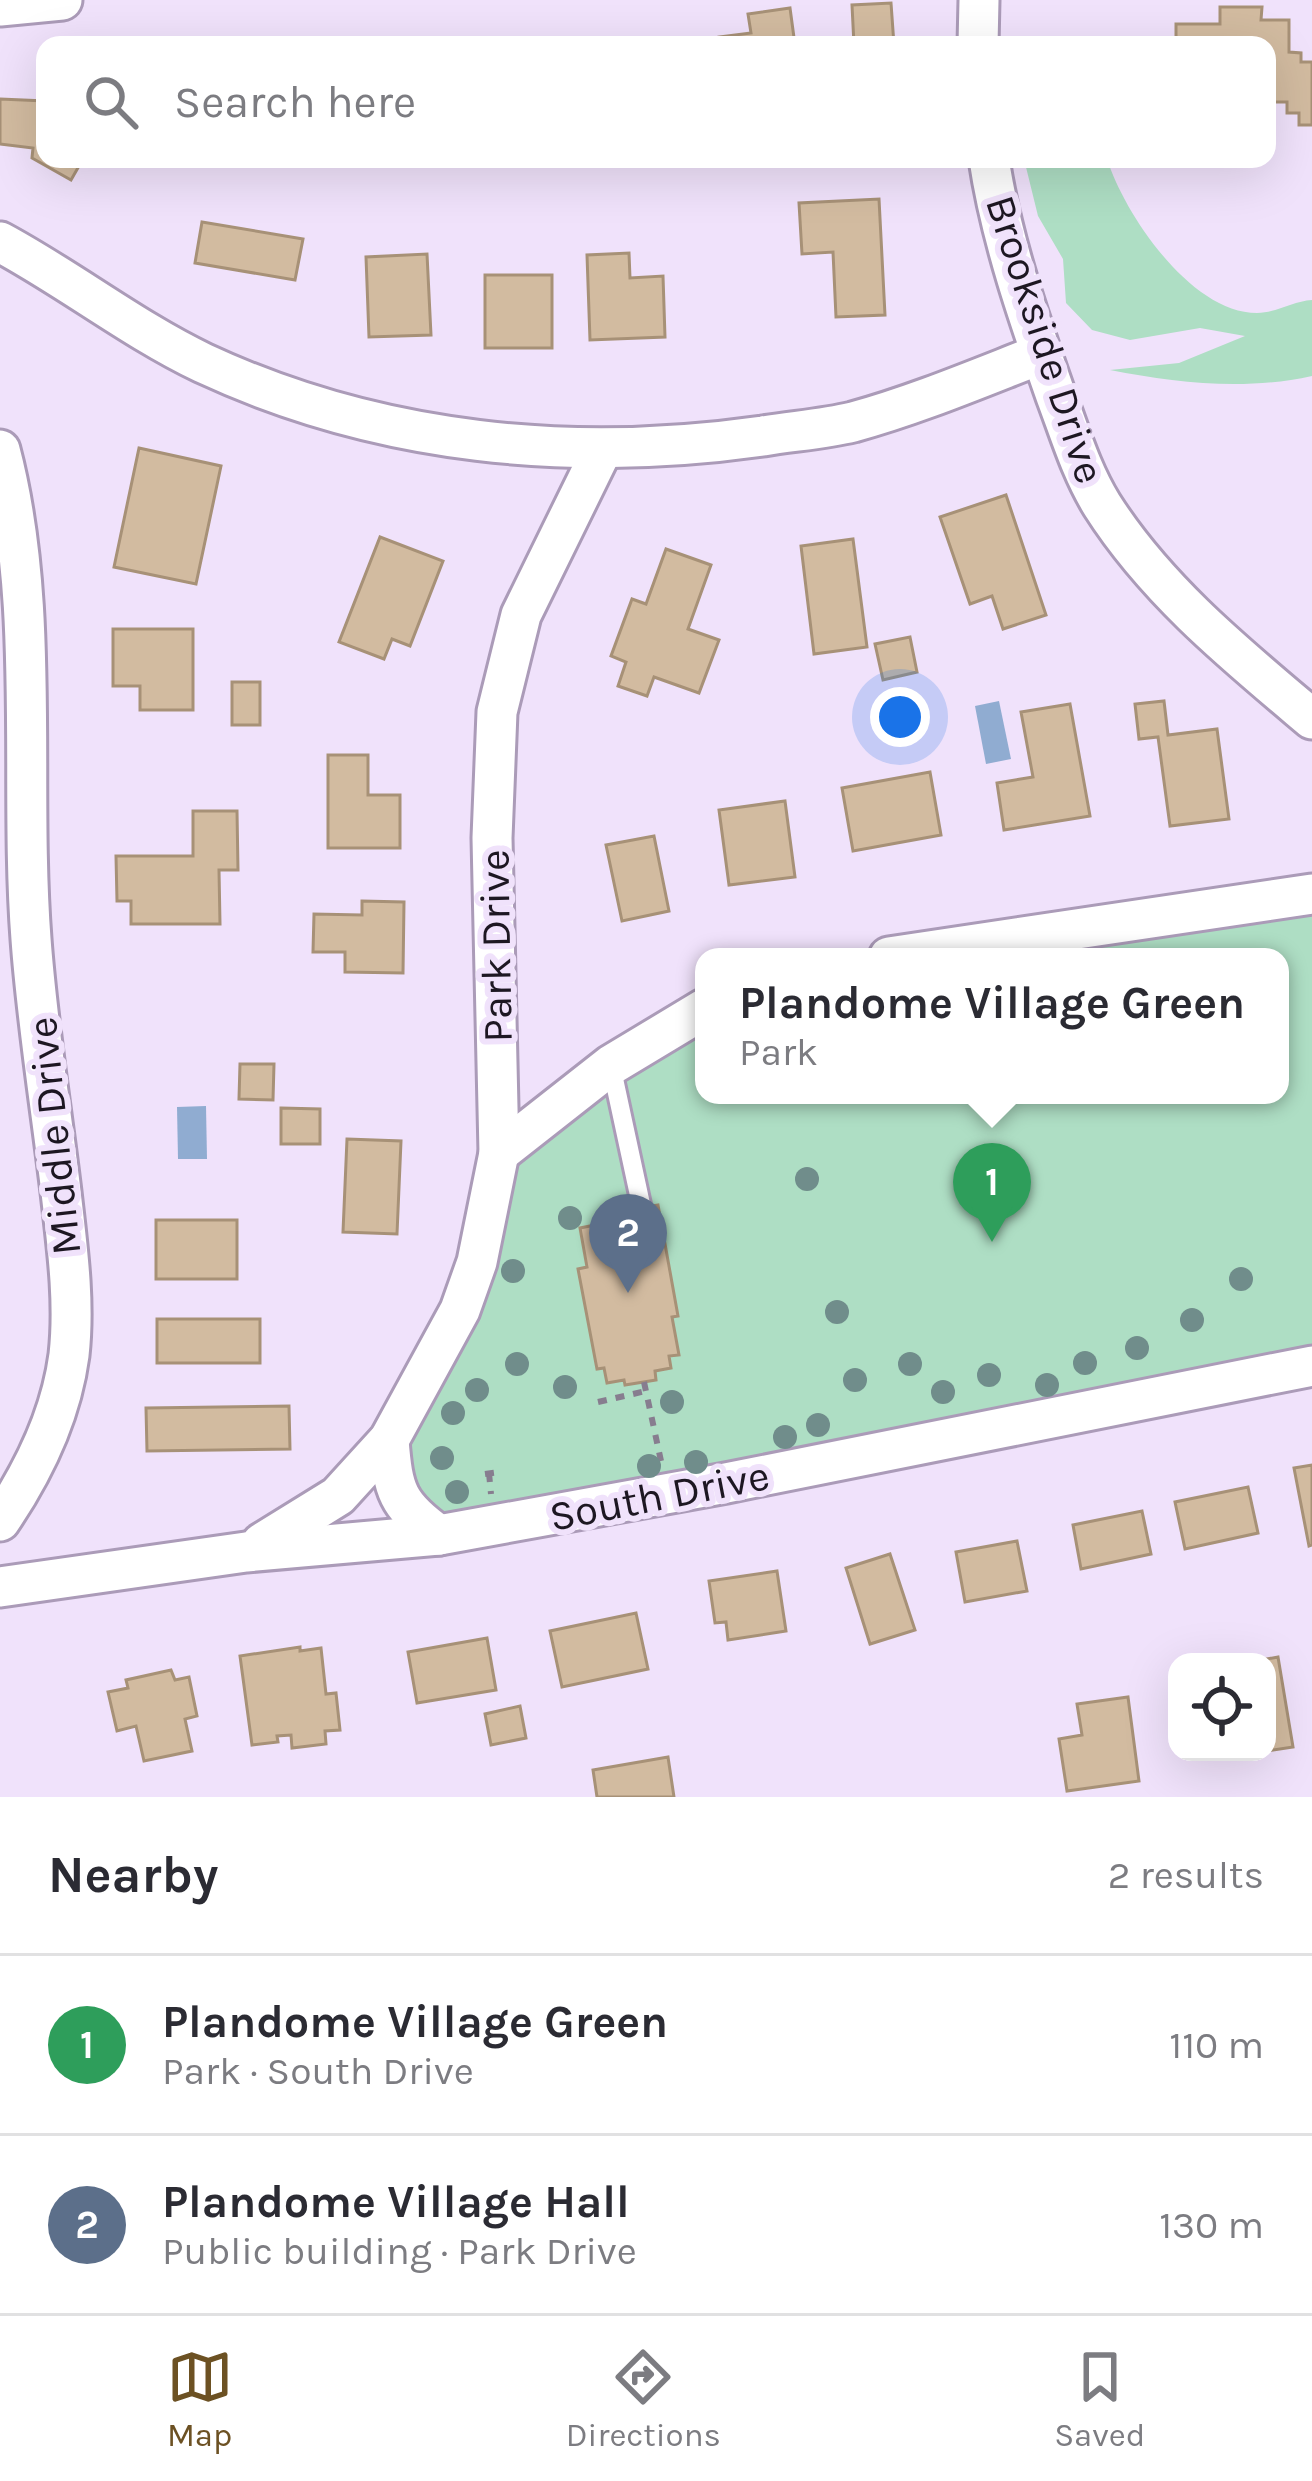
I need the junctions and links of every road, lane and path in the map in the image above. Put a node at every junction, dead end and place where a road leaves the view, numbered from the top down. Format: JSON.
{"nodes":[{"id":1,"x":62,"y":0,"type":"edge"},
{"id":2,"x":979,"y":0,"type":"edge"},
{"id":3,"x":0,"y":6,"type":"edge"},
{"id":4,"x":978,"y":36,"type":"edge"},
{"id":5,"x":991,"y":168,"type":"edge"},
{"id":6,"x":0,"y":242,"type":"edge"},
{"id":7,"x":1042,"y":354,"type":"junction"},
{"id":8,"x":0,"y":450,"type":"edge"},
{"id":9,"x":602,"y":451,"type":"junction"},
{"id":10,"x":1312,"y":719,"type":"edge"},
{"id":11,"x":1312,"y":894,"type":"edge"},
{"id":12,"x":949,"y":948,"type":"edge"},
{"id":13,"x":695,"y":1014,"type":"edge"},
{"id":14,"x":611,"y":1065,"type":"junction"},
{"id":15,"x":499,"y":1153,"type":"junction"},
{"id":16,"x":642,"y":1208,"type":"dead end"},
{"id":17,"x":1312,"y":1366,"type":"edge"},
{"id":18,"x":598,"y":1402,"type":"dead end"},
{"id":19,"x":389,"y":1440,"type":"junction"},
{"id":20,"x":500,"y":1472,"type":"dead end"},
{"id":21,"x":484,"y":1474,"type":"dead end"},
{"id":22,"x":668,"y":1494,"type":"junction"},
{"id":23,"x":0,"y":1521,"type":"edge"},
{"id":24,"x":439,"y":1535,"type":"junction"},
{"id":25,"x":246,"y":1552,"type":"junction"},
{"id":26,"x":0,"y":1587,"type":"edge"}],
"edges":[{"from":1,"to":3,"type":"street"},
{"from":2,"to":4,"type":"street"},
{"from":5,"to":7,"type":"street","name":"Brookside Drive"},
{"from":6,"to":9,"type":"street"},
{"from":7,"to":9,"type":"street"},
{"from":7,"to":10,"type":"street","name":"Brookside Drive"},
{"from":8,"to":23,"type":"street","name":"Middle Drive"},
{"from":9,"to":15,"type":"street","name":"Park Drive"},
{"from":11,"to":12,"type":"street"},
{"from":13,"to":14,"type":"street"},
{"from":14,"to":15,"type":"street"},
{"from":14,"to":16,"type":"lane"},
{"from":15,"to":19,"type":"street","name":"Park Drive"},
{"from":17,"to":22,"type":"street","name":"South Drive"},
{"from":18,"to":22,"type":"path"},
{"from":19,"to":24,"type":"street"},
{"from":19,"to":25,"type":"street","name":"Park Drive"},
{"from":20,"to":21,"type":"path"},
{"from":22,"to":24,"type":"street","name":"South Drive"},
{"from":24,"to":25,"type":"street","name":"South Drive"},
{"from":25,"to":26,"type":"street","name":"South Drive"}]}
